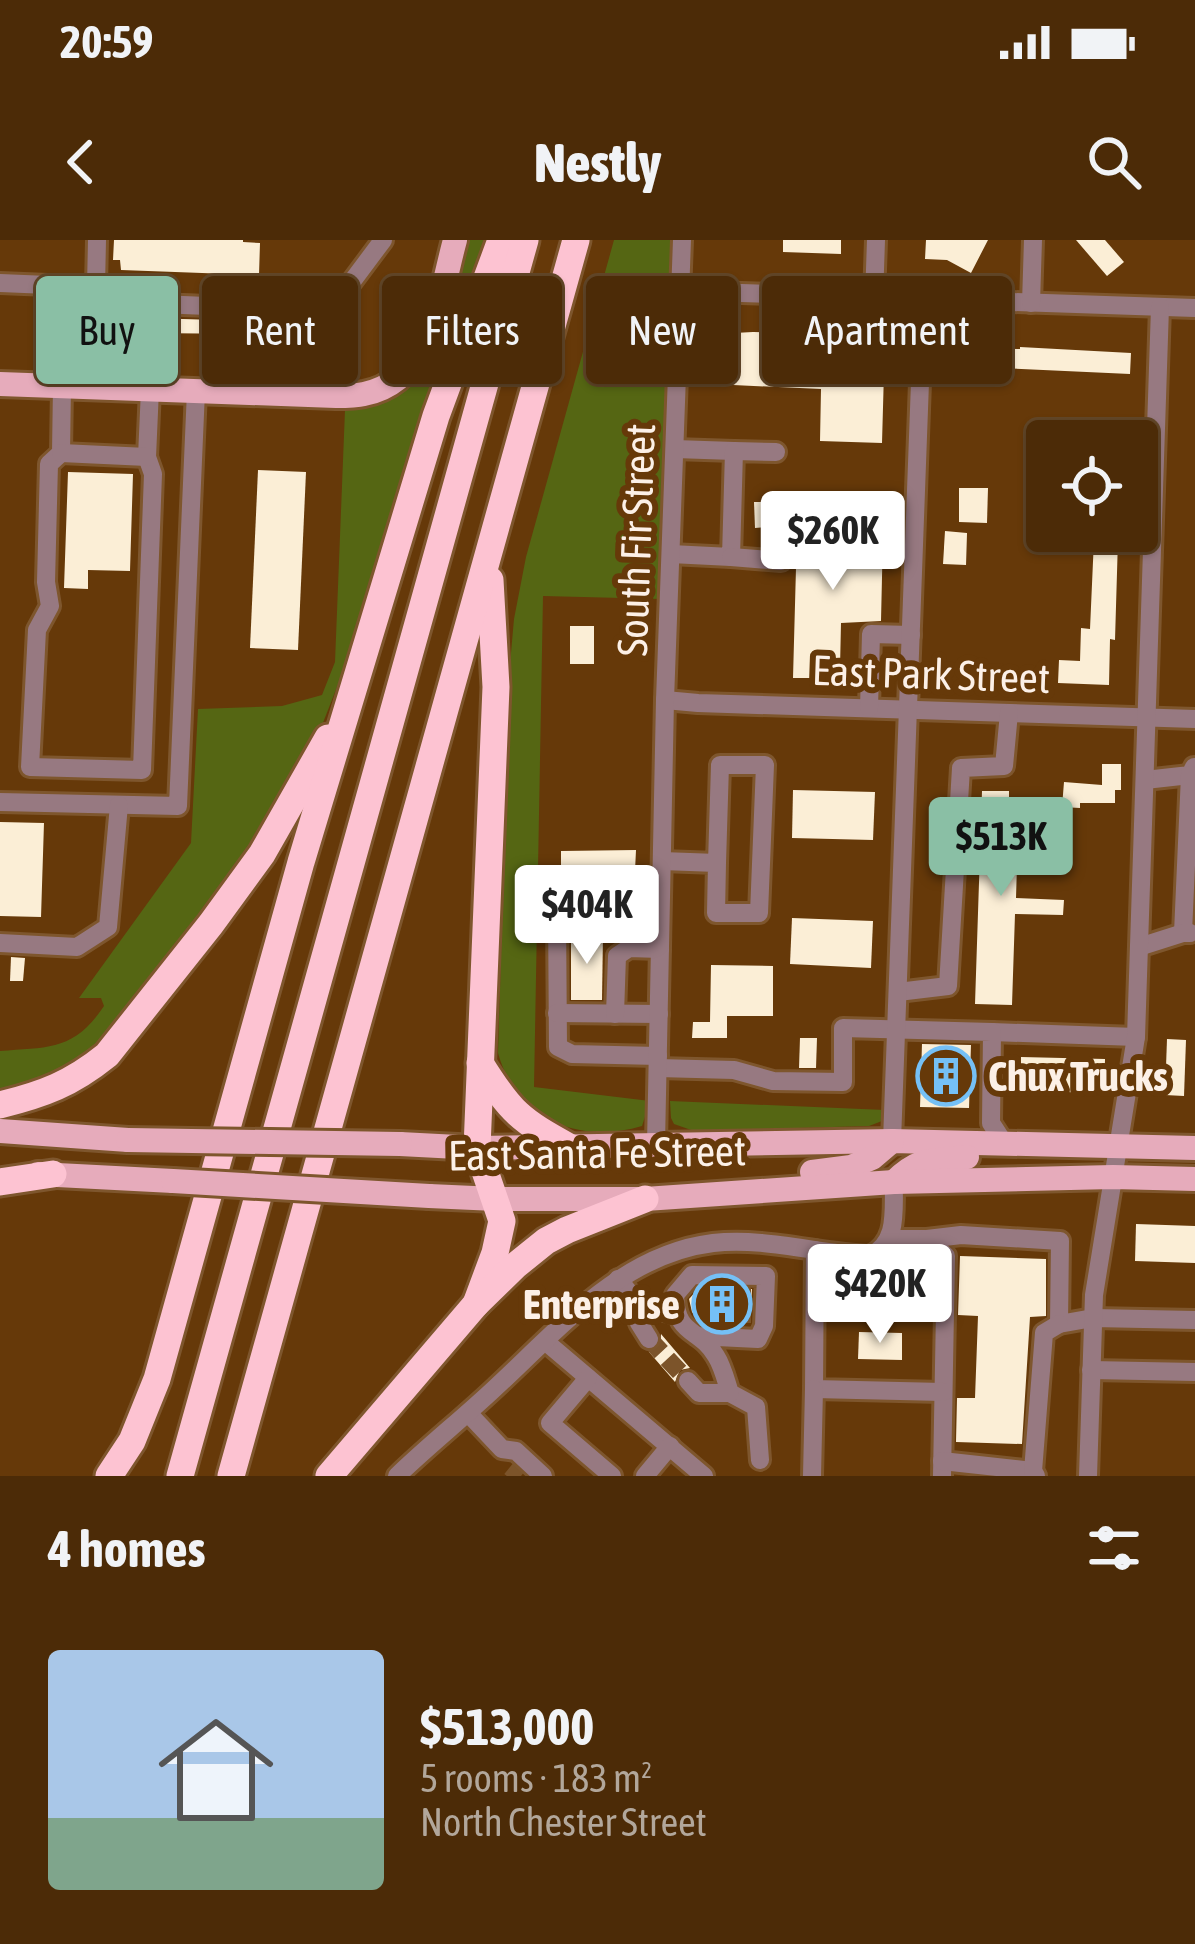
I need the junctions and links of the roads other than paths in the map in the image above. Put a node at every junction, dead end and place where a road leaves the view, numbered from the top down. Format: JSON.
{"nodes":[{"id":1,"x":98,"y":240,"type":"edge"},
{"id":2,"x":383,"y":240,"type":"edge"},
{"id":3,"x":455,"y":240,"type":"edge"},
{"id":4,"x":501,"y":240,"type":"edge"},
{"id":5,"x":525,"y":240,"type":"edge"},
{"id":6,"x":576,"y":240,"type":"edge"},
{"id":7,"x":682,"y":240,"type":"edge"},
{"id":8,"x":876,"y":240,"type":"edge"},
{"id":9,"x":1033,"y":240,"type":"edge"},
{"id":10,"x":96,"y":276,"type":"edge"},
{"id":11,"x":682,"y":276,"type":"edge"},
{"id":12,"x":875,"y":276,"type":"edge"},
{"id":13,"x":0,"y":284,"type":"edge"},
{"id":14,"x":36,"y":285,"type":"edge"},
{"id":15,"x":1012,"y":303,"type":"edge"},
{"id":16,"x":1031,"y":303,"type":"junction"},
{"id":17,"x":178,"y":305,"type":"edge"},
{"id":18,"x":1160,"y":307,"type":"junction"},
{"id":19,"x":1195,"y":308,"type":"edge"},
{"id":20,"x":0,"y":384,"type":"edge"},
{"id":21,"x":678,"y":384,"type":"edge"},
{"id":22,"x":920,"y":384,"type":"edge"},
{"id":23,"x":62,"y":386,"type":"junction"},
{"id":24,"x":150,"y":389,"type":"junction"},
{"id":25,"x":196,"y":391,"type":"junction"},
{"id":26,"x":675,"y":449,"type":"junction"},
{"id":27,"x":734,"y":451,"type":"junction"},
{"id":28,"x":776,"y":452,"type":"dead end"},
{"id":29,"x":61,"y":453,"type":"junction"},
{"id":30,"x":147,"y":457,"type":"junction"},
{"id":31,"x":782,"y":537,"type":"dead end"},
{"id":32,"x":671,"y":554,"type":"junction"},
{"id":33,"x":488,"y":556,"type":"junction"},
{"id":34,"x":731,"y":557,"type":"junction"},
{"id":35,"x":911,"y":635,"type":"junction"},
{"id":36,"x":665,"y":700,"type":"junction"},
{"id":37,"x":869,"y":708,"type":"junction"},
{"id":38,"x":347,"y":710,"type":"junction"},
{"id":39,"x":908,"y":710,"type":"junction"},
{"id":40,"x":1009,"y":713,"type":"junction"},
{"id":41,"x":1147,"y":717,"type":"junction"},
{"id":42,"x":1195,"y":719,"type":"edge"},
{"id":43,"x":1193,"y":770,"type":"edge"},
{"id":44,"x":1145,"y":780,"type":"junction"},
{"id":45,"x":0,"y":802,"type":"edge"},
{"id":46,"x":119,"y":805,"type":"junction"},
{"id":47,"x":662,"y":861,"type":"junction"},
{"id":48,"x":718,"y":863,"type":"junction"},
{"id":49,"x":557,"y":909,"type":"dead end"},
{"id":50,"x":1189,"y":933,"type":"edge"},
{"id":51,"x":0,"y":943,"type":"edge"},
{"id":52,"x":1139,"y":947,"type":"junction"},
{"id":53,"x":660,"y":949,"type":"junction"},
{"id":54,"x":898,"y":992,"type":"junction"},
{"id":55,"x":557,"y":1013,"type":"junction"},
{"id":56,"x":615,"y":1014,"type":"junction"},
{"id":57,"x":659,"y":1014,"type":"junction"},
{"id":58,"x":897,"y":1028,"type":"junction"},
{"id":59,"x":992,"y":1032,"type":"junction"},
{"id":60,"x":1136,"y":1037,"type":"junction"},
{"id":61,"x":658,"y":1062,"type":"junction"},
{"id":62,"x":480,"y":1063,"type":"junction"},
{"id":63,"x":0,"y":1105,"type":"edge"},
{"id":64,"x":0,"y":1131,"type":"edge"},
{"id":65,"x":892,"y":1141,"type":"junction"},
{"id":66,"x":1004,"y":1143,"type":"junction"},
{"id":67,"x":656,"y":1144,"type":"junction"},
{"id":68,"x":1118,"y":1145,"type":"junction"},
{"id":69,"x":477,"y":1148,"type":"junction"},
{"id":70,"x":572,"y":1148,"type":"junction"},
{"id":71,"x":1195,"y":1148,"type":"edge"},
{"id":72,"x":0,"y":1171,"type":"edge"},
{"id":73,"x":52,"y":1174,"type":"junction"},
{"id":74,"x":1113,"y":1177,"type":"junction"},
{"id":75,"x":1195,"y":1179,"type":"edge"},
{"id":76,"x":0,"y":1182,"type":"edge"},
{"id":77,"x":894,"y":1182,"type":"junction"},
{"id":78,"x":784,"y":1188,"type":"junction"},
{"id":79,"x":496,"y":1199,"type":"junction"},
{"id":80,"x":645,"y":1199,"type":"junction"},
{"id":81,"x":890,"y":1239,"type":"junction"},
{"id":82,"x":927,"y":1239,"type":"junction"},
{"id":83,"x":702,"y":1245,"type":"junction"},
{"id":84,"x":815,"y":1250,"type":"junction"},
{"id":85,"x":618,"y":1279,"type":"junction"},
{"id":86,"x":706,"y":1280,"type":"junction"},
{"id":87,"x":638,"y":1303,"type":"junction"},
{"id":88,"x":476,"y":1304,"type":"junction"},
{"id":89,"x":675,"y":1313,"type":"junction"},
{"id":90,"x":1093,"y":1318,"type":"junction"},
{"id":91,"x":1195,"y":1320,"type":"edge"},
{"id":92,"x":1059,"y":1324,"type":"junction"},
{"id":93,"x":702,"y":1332,"type":"junction"},
{"id":94,"x":650,"y":1339,"type":"tunnel mouth"},
{"id":95,"x":546,"y":1342,"type":"junction"},
{"id":96,"x":1091,"y":1370,"type":"junction"},
{"id":97,"x":1195,"y":1372,"type":"edge"},
{"id":98,"x":588,"y":1378,"type":"junction"},
{"id":99,"x":688,"y":1381,"type":"tunnel mouth"},
{"id":100,"x":814,"y":1389,"type":"junction"},
{"id":101,"x":943,"y":1392,"type":"junction"},
{"id":102,"x":730,"y":1393,"type":"junction"},
{"id":103,"x":468,"y":1414,"type":"junction"},
{"id":104,"x":670,"y":1446,"type":"junction"},
{"id":105,"x":760,"y":1460,"type":"dead end"},
{"id":106,"x":942,"y":1468,"type":"edge"},
{"id":107,"x":1035,"y":1473,"type":"edge"},
{"id":108,"x":401,"y":1474,"type":"edge"},
{"id":109,"x":110,"y":1476,"type":"edge"},
{"id":110,"x":180,"y":1476,"type":"edge"},
{"id":111,"x":231,"y":1476,"type":"edge"},
{"id":112,"x":329,"y":1476,"type":"edge"},
{"id":113,"x":543,"y":1476,"type":"edge"},
{"id":114,"x":611,"y":1476,"type":"edge"},
{"id":115,"x":644,"y":1476,"type":"edge"},
{"id":116,"x":704,"y":1476,"type":"edge"},
{"id":117,"x":812,"y":1476,"type":"edge"},
{"id":118,"x":1088,"y":1476,"type":"edge"}],
"edges":[{"from":1,"to":10,"type":"street"},
{"from":2,"to":17,"type":"street"},
{"from":3,"to":25,"type":"main road"},
{"from":4,"to":38,"type":"highway"},
{"from":5,"to":110,"type":"highway"},
{"from":6,"to":33,"type":"highway"},
{"from":7,"to":11,"type":"street","name":"South Fir Street"},
{"from":8,"to":12,"type":"street"},
{"from":9,"to":16,"type":"street"},
{"from":13,"to":14,"type":"street"},
{"from":15,"to":16,"type":"street"},
{"from":16,"to":18,"type":"street"},
{"from":18,"to":19,"type":"street"},
{"from":18,"to":41,"type":"street"},
{"from":20,"to":23,"type":"main road"},
{"from":21,"to":26,"type":"street","name":"South Fir Street"},
{"from":22,"to":35,"type":"street"},
{"from":23,"to":24,"type":"main road"},
{"from":23,"to":29,"type":"street"},
{"from":24,"to":25,"type":"main road"},
{"from":24,"to":30,"type":"street"},
{"from":25,"to":46,"type":"street"},
{"from":26,"to":27,"type":"street"},
{"from":26,"to":32,"type":"street","name":"South Fir Street"},
{"from":27,"to":28,"type":"street"},
{"from":27,"to":34,"type":"street"},
{"from":29,"to":30,"type":"street"},
{"from":29,"to":30,"type":"street"},
{"from":31,"to":34,"type":"street"},
{"from":32,"to":34,"type":"street"},
{"from":32,"to":36,"type":"street","name":"South Fir Street"},
{"from":33,"to":62,"type":"highway"},
{"from":33,"to":111,"type":"highway"},
{"from":35,"to":37,"type":"street"},
{"from":35,"to":39,"type":"street"},
{"from":36,"to":37,"type":"street","name":"East Park Street"},
{"from":36,"to":47,"type":"street","name":"South Fir Street"},
{"from":37,"to":39,"type":"street","name":"East Park Street"},
{"from":38,"to":63,"type":"highway"},
{"from":38,"to":109,"type":"highway"},
{"from":39,"to":40,"type":"street","name":"East Park Street"},
{"from":39,"to":54,"type":"street"},
{"from":40,"to":41,"type":"street","name":"East Park Street"},
{"from":40,"to":54,"type":"street"},
{"from":41,"to":42,"type":"street","name":"East Park Street"},
{"from":41,"to":44,"type":"street"},
{"from":43,"to":44,"type":"street"},
{"from":43,"to":50,"type":"street"},
{"from":44,"to":52,"type":"street"},
{"from":45,"to":46,"type":"street"},
{"from":46,"to":51,"type":"street"},
{"from":47,"to":48,"type":"street"},
{"from":47,"to":53,"type":"street","name":"South Fir Street"},
{"from":48,"to":48,"type":"street"},
{"from":49,"to":55,"type":"street"},
{"from":50,"to":52,"type":"street"},
{"from":52,"to":60,"type":"street"},
{"from":53,"to":56,"type":"street"},
{"from":53,"to":57,"type":"street","name":"South Fir Street"},
{"from":54,"to":58,"type":"street"},
{"from":55,"to":56,"type":"street"},
{"from":55,"to":61,"type":"street"},
{"from":56,"to":57,"type":"street"},
{"from":57,"to":61,"type":"street","name":"South Fir Street"},
{"from":58,"to":59,"type":"street"},
{"from":58,"to":61,"type":"street"},
{"from":58,"to":65,"type":"street"},
{"from":59,"to":60,"type":"street"},
{"from":59,"to":66,"type":"street"},
{"from":60,"to":68,"type":"street"},
{"from":61,"to":67,"type":"street","name":"South Fir Street"},
{"from":62,"to":69,"type":"highway"},
{"from":62,"to":70,"type":"highway"},
{"from":64,"to":69,"type":"main road","name":"East Santa Fe Street","bridge":true},
{"from":65,"to":66,"type":"main road","name":"East Santa Fe Street"},
{"from":65,"to":67,"type":"main road","name":"East Santa Fe Street"},
{"from":65,"to":78,"type":"main road"},
{"from":66,"to":68,"type":"main road","name":"East Santa Fe Street"},
{"from":66,"to":77,"type":"main road"},
{"from":67,"to":70,"type":"main road","name":"East Santa Fe Street"},
{"from":68,"to":71,"type":"main road","name":"East Santa Fe Street"},
{"from":68,"to":74,"type":"street"},
{"from":69,"to":70,"type":"main road","name":"East Santa Fe Street"},
{"from":69,"to":79,"type":"highway"},
{"from":72,"to":73,"type":"main road","name":"East Santa Fe Street"},
{"from":73,"to":76,"type":"highway"},
{"from":73,"to":79,"type":"main road","name":"East Santa Fe Street","bridge":true},
{"from":74,"to":75,"type":"main road","name":"East Santa Fe Street"},
{"from":74,"to":77,"type":"main road","name":"East Santa Fe Street"},
{"from":74,"to":90,"type":"street"},
{"from":77,"to":78,"type":"main road","name":"East Santa Fe Street"},
{"from":77,"to":81,"type":"street"},
{"from":78,"to":80,"type":"main road","name":"East Santa Fe Street"},
{"from":79,"to":80,"type":"main road","name":"East Santa Fe Street"},
{"from":79,"to":88,"type":"highway"},
{"from":80,"to":88,"type":"highway"},
{"from":81,"to":82,"type":"street"},
{"from":81,"to":84,"type":"street"},
{"from":82,"to":92,"type":"street"},
{"from":82,"to":101,"type":"street"},
{"from":83,"to":84,"type":"street"},
{"from":83,"to":85,"type":"street"},
{"from":83,"to":86,"type":"street"},
{"from":84,"to":100,"type":"street"},
{"from":85,"to":87,"type":"street"},
{"from":85,"to":95,"type":"street"},
{"from":86,"to":89,"type":"street"},
{"from":86,"to":93,"type":"street"},
{"from":87,"to":89,"type":"street"},
{"from":87,"to":94,"type":"street"},
{"from":88,"to":112,"type":"highway"},
{"from":89,"to":93,"type":"street"},
{"from":90,"to":91,"type":"street"},
{"from":90,"to":92,"type":"street"},
{"from":90,"to":96,"type":"street"},
{"from":92,"to":107,"type":"street"},
{"from":93,"to":102,"type":"street"},
{"from":95,"to":98,"type":"street"},
{"from":95,"to":103,"type":"street"},
{"from":96,"to":97,"type":"street"},
{"from":96,"to":118,"type":"street"},
{"from":98,"to":104,"type":"street"},
{"from":98,"to":114,"type":"street"},
{"from":99,"to":102,"type":"street"},
{"from":100,"to":101,"type":"street"},
{"from":100,"to":117,"type":"street"},
{"from":101,"to":106,"type":"street"},
{"from":102,"to":105,"type":"street"},
{"from":103,"to":108,"type":"street"},
{"from":103,"to":113,"type":"street"},
{"from":104,"to":115,"type":"street"},
{"from":104,"to":116,"type":"street"},
{"from":106,"to":107,"type":"street"}]}
